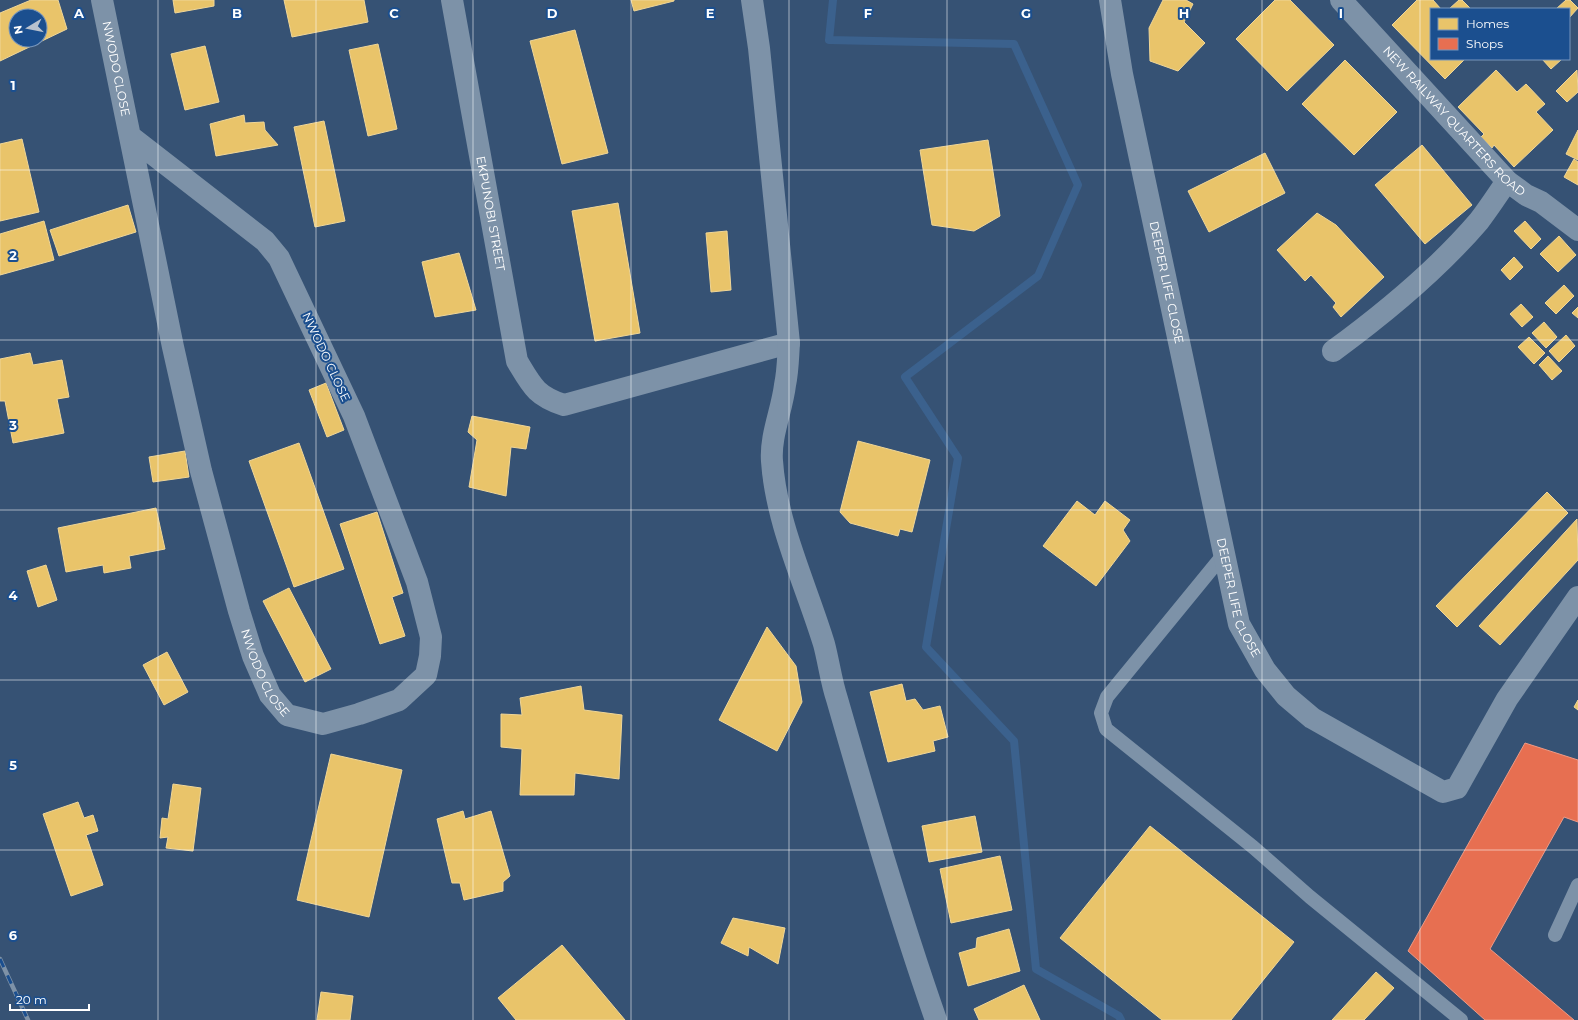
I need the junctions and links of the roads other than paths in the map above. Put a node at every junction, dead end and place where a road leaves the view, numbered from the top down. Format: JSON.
{"nodes":[{"id":1,"x":102,"y":0,"type":"edge"},
{"id":2,"x":452,"y":0,"type":"edge"},
{"id":3,"x":752,"y":0,"type":"edge"},
{"id":4,"x":1110,"y":0,"type":"edge"},
{"id":5,"x":1341,"y":0,"type":"edge"},
{"id":6,"x":131,"y":137,"type":"junction"},
{"id":7,"x":1507,"y":181,"type":"junction"},
{"id":8,"x":1578,"y":230,"type":"edge"},
{"id":9,"x":789,"y":343,"type":"junction"},
{"id":10,"x":1333,"y":351,"type":"dead end"},
{"id":11,"x":1224,"y":554,"type":"junction"},
{"id":12,"x":1578,"y":596,"type":"edge"},
{"id":13,"x":1578,"y":885,"type":"edge"},
{"id":14,"x":1555,"y":935,"type":"dead end"},
{"id":15,"x":936,"y":1020,"type":"edge"},
{"id":16,"x":1461,"y":1020,"type":"edge"}],
"edges":[{"from":1,"to":6,"type":"street","name":"NWODO CLOSE"},
{"from":2,"to":9,"type":"street","name":"EKPUNOBI STREET"},
{"from":3,"to":9,"type":"street"},
{"from":4,"to":11,"type":"street","name":"DEEPER LIFE CLOSE"},
{"from":5,"to":7,"type":"street","name":"NEW RAILWAY QUARTERS ROAD"},
{"from":6,"to":6,"type":"street","name":"NWODO CLOSE"},
{"from":7,"to":8,"type":"street","name":"NEW RAILWAY QUARTERS ROAD"},
{"from":7,"to":10,"type":"street"},
{"from":9,"to":15,"type":"street"},
{"from":11,"to":12,"type":"street","name":"DEEPER LIFE CLOSE"},
{"from":11,"to":16,"type":"lane"},
{"from":13,"to":14,"type":"lane"}]}
